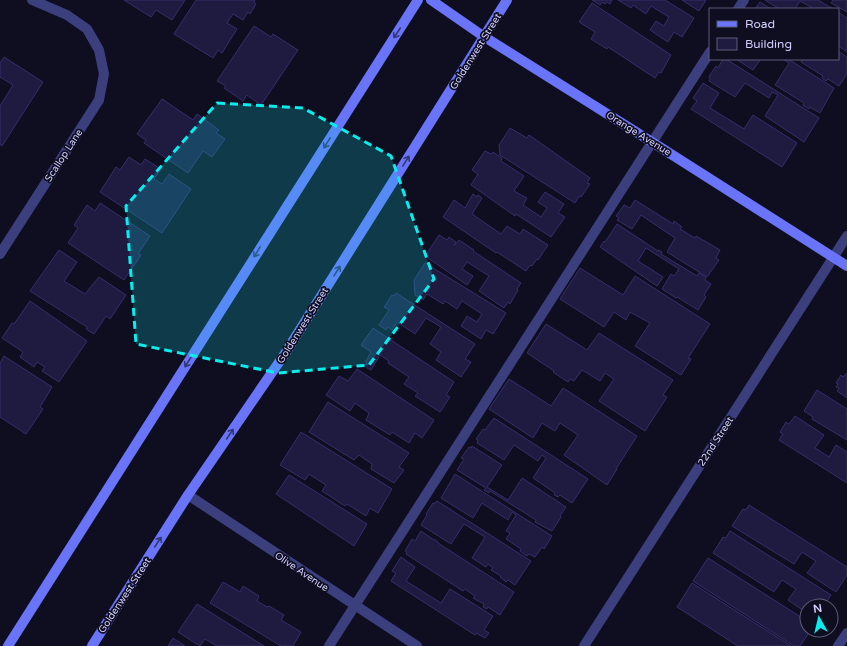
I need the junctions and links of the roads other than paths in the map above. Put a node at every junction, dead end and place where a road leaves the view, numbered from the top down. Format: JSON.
{"nodes":[{"id":1,"x":32,"y":0,"type":"edge"},
{"id":2,"x":418,"y":0,"type":"edge"},
{"id":3,"x":431,"y":0,"type":"edge"},
{"id":4,"x":507,"y":0,"type":"edge"},
{"id":5,"x":483,"y":36,"type":"junction"},
{"id":6,"x":709,"y":54,"type":"edge"},
{"id":7,"x":652,"y":142,"type":"junction"},
{"id":8,"x":847,"y":236,"type":"edge"},
{"id":9,"x":0,"y":254,"type":"edge"},
{"id":10,"x":833,"y":257,"type":"junction"},
{"id":11,"x":847,"y":266,"type":"edge"},
{"id":12,"x":188,"y":495,"type":"junction"},
{"id":13,"x":355,"y":606,"type":"junction"},
{"id":14,"x":847,"y":633,"type":"edge"},
{"id":15,"x":8,"y":646,"type":"edge"},
{"id":16,"x":92,"y":646,"type":"edge"},
{"id":17,"x":329,"y":646,"type":"edge"},
{"id":18,"x":417,"y":646,"type":"edge"},
{"id":19,"x":584,"y":646,"type":"edge"},
{"id":20,"x":838,"y":646,"type":"edge"}],
"edges":[{"from":1,"to":9,"type":"street","name":"Scallop Lane"},
{"from":2,"to":15,"type":"main road","one_way":true},
{"from":3,"to":5,"type":"main road","name":"Orange Avenue"},
{"from":4,"to":5,"type":"main road","name":"Goldenwest Street"},
{"from":5,"to":7,"type":"main road","name":"Orange Avenue"},
{"from":12,"to":5,"type":"main road","name":"Goldenwest Street","one_way":true},
{"from":6,"to":7,"type":"street"},
{"from":7,"to":10,"type":"main road","name":"Orange Avenue"},
{"from":7,"to":13,"type":"street"},
{"from":8,"to":10,"type":"street","name":"22nd Street"},
{"from":10,"to":11,"type":"main road","name":"Orange Avenue"},
{"from":10,"to":19,"type":"street","name":"22nd Street"},
{"from":12,"to":13,"type":"street","name":"Olive Avenue"},
{"from":16,"to":12,"type":"main road","name":"Goldenwest Street","one_way":true},
{"from":13,"to":17,"type":"street"},
{"from":13,"to":18,"type":"street","name":"Olive Avenue"},
{"from":14,"to":20,"type":"street"}]}
